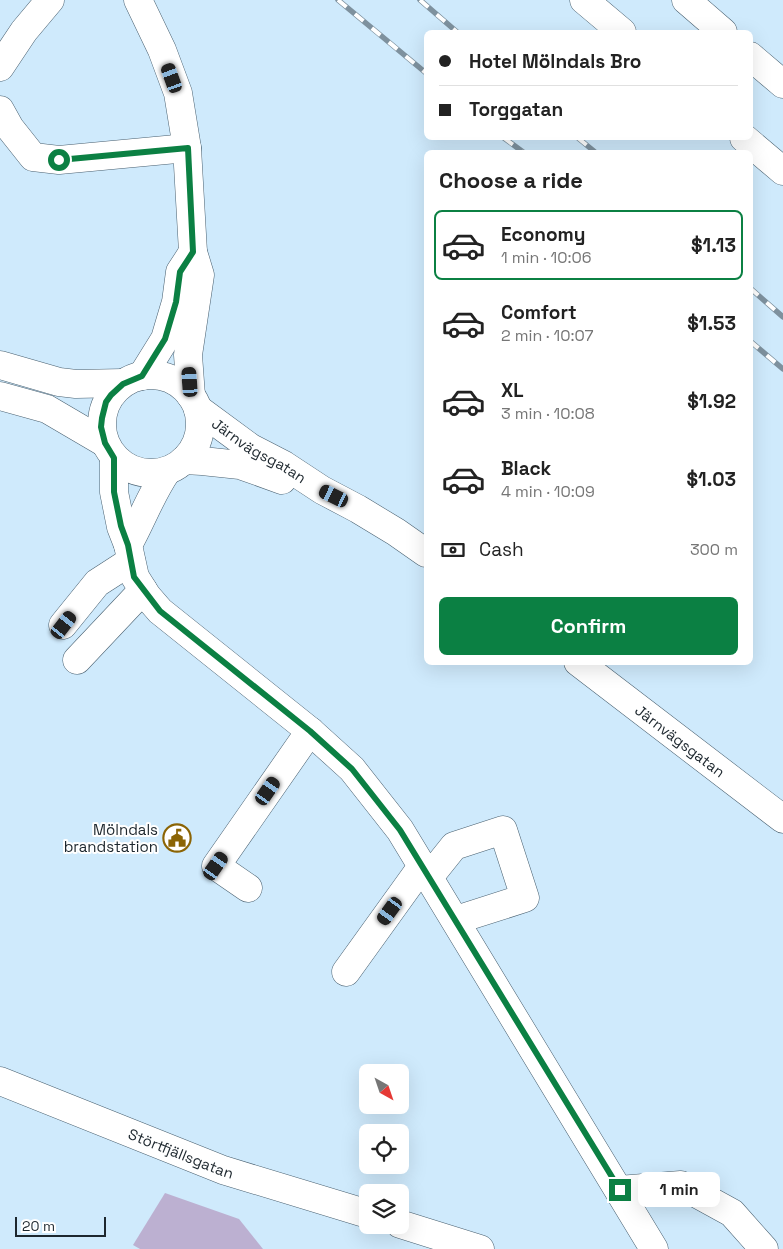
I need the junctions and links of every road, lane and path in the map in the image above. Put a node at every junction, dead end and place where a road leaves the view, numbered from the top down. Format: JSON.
{"nodes":[{"id":1,"x":50,"y":0,"type":"edge"},
{"id":2,"x":138,"y":0,"type":"edge"},
{"id":3,"x":584,"y":0,"type":"edge"},
{"id":4,"x":686,"y":0,"type":"edge"},
{"id":5,"x":620,"y":30,"type":"edge"},
{"id":6,"x":721,"y":30,"type":"edge"},
{"id":7,"x":753,"y":59,"type":"edge"},
{"id":8,"x":0,"y":67,"type":"edge"},
{"id":9,"x":783,"y":84,"type":"edge"},
{"id":10,"x":3,"y":123,"type":"edge"},
{"id":11,"x":746,"y":140,"type":"edge"},
{"id":12,"x":188,"y":148,"type":"junction"},
{"id":13,"x":783,"y":171,"type":"edge"},
{"id":14,"x":193,"y":252,"type":"junction"},
{"id":15,"x":0,"y":365,"type":"edge"},
{"id":16,"x":132,"y":380,"type":"junction"},
{"id":17,"x":0,"y":396,"type":"edge"},
{"id":18,"x":194,"y":403,"type":"junction"},
{"id":19,"x":109,"y":450,"type":"junction"},
{"id":20,"x":176,"y":466,"type":"junction"},
{"id":21,"x":322,"y":490,"type":"junction"},
{"id":22,"x":424,"y":552,"type":"edge"},
{"id":23,"x":130,"y":553,"type":"junction"},
{"id":24,"x":143,"y":590,"type":"junction"},
{"id":25,"x":64,"y":625,"type":"dead end"},
{"id":26,"x":76,"y":660,"type":"dead end"},
{"id":27,"x":582,"y":665,"type":"edge"},
{"id":28,"x":310,"y":731,"type":"junction"},
{"id":29,"x":783,"y":819,"type":"edge"},
{"id":30,"x":426,"y":871,"type":"junction"},
{"id":31,"x":248,"y":888,"type":"dead end"},
{"id":32,"x":456,"y":920,"type":"junction"},
{"id":33,"x":346,"y":972,"type":"dead end"},
{"id":34,"x":0,"y":1081,"type":"edge"},
{"id":35,"x":620,"y":1190,"type":"junction"},
{"id":36,"x":359,"y":1211,"type":"edge"},
{"id":37,"x":409,"y":1227,"type":"edge"},
{"id":38,"x":480,"y":1249,"type":"edge"},
{"id":39,"x":654,"y":1249,"type":"edge"},
{"id":40,"x":764,"y":1249,"type":"edge"}],
"edges":[{"from":1,"to":8,"type":"main road"},
{"from":2,"to":12,"type":"main road"},
{"from":3,"to":5,"type":"main road"},
{"from":4,"to":6,"type":"main road"},
{"from":7,"to":9,"type":"main road"},
{"from":10,"to":12,"type":"main road"},
{"from":11,"to":13,"type":"main road"},
{"from":12,"to":14,"type":"main road"},
{"from":14,"to":16,"type":"main road"},
{"from":14,"to":18,"type":"main road"},
{"from":15,"to":16,"type":"main road"},
{"from":16,"to":18,"type":"main road"},
{"from":16,"to":19,"type":"main road"},
{"from":17,"to":19,"type":"main road"},
{"from":18,"to":20,"type":"main road"},
{"from":18,"to":21,"type":"main road","name":"Järnvägsgatan"},
{"from":19,"to":20,"type":"main road"},
{"from":19,"to":23,"type":"main road"},
{"from":20,"to":21,"type":"main road","name":"Järnvägsgatan"},
{"from":20,"to":23,"type":"main road"},
{"from":21,"to":22,"type":"main road","name":"Järnvägsgatan"},
{"from":23,"to":24,"type":"main road"},
{"from":23,"to":25,"type":"main road"},
{"from":24,"to":26,"type":"main road"},
{"from":24,"to":28,"type":"main road"},
{"from":27,"to":29,"type":"main road","name":"Järnvägsgatan"},
{"from":28,"to":30,"type":"main road"},
{"from":28,"to":31,"type":"main road"},
{"from":30,"to":32,"type":"main road"},
{"from":30,"to":32,"type":"main road"},
{"from":30,"to":33,"type":"main road"},
{"from":32,"to":35,"type":"main road"},
{"from":34,"to":36,"type":"main road","name":"Störtfjällsgatan"},
{"from":35,"to":39,"type":"main road"},
{"from":35,"to":40,"type":"main road"},
{"from":37,"to":38,"type":"main road"}]}
